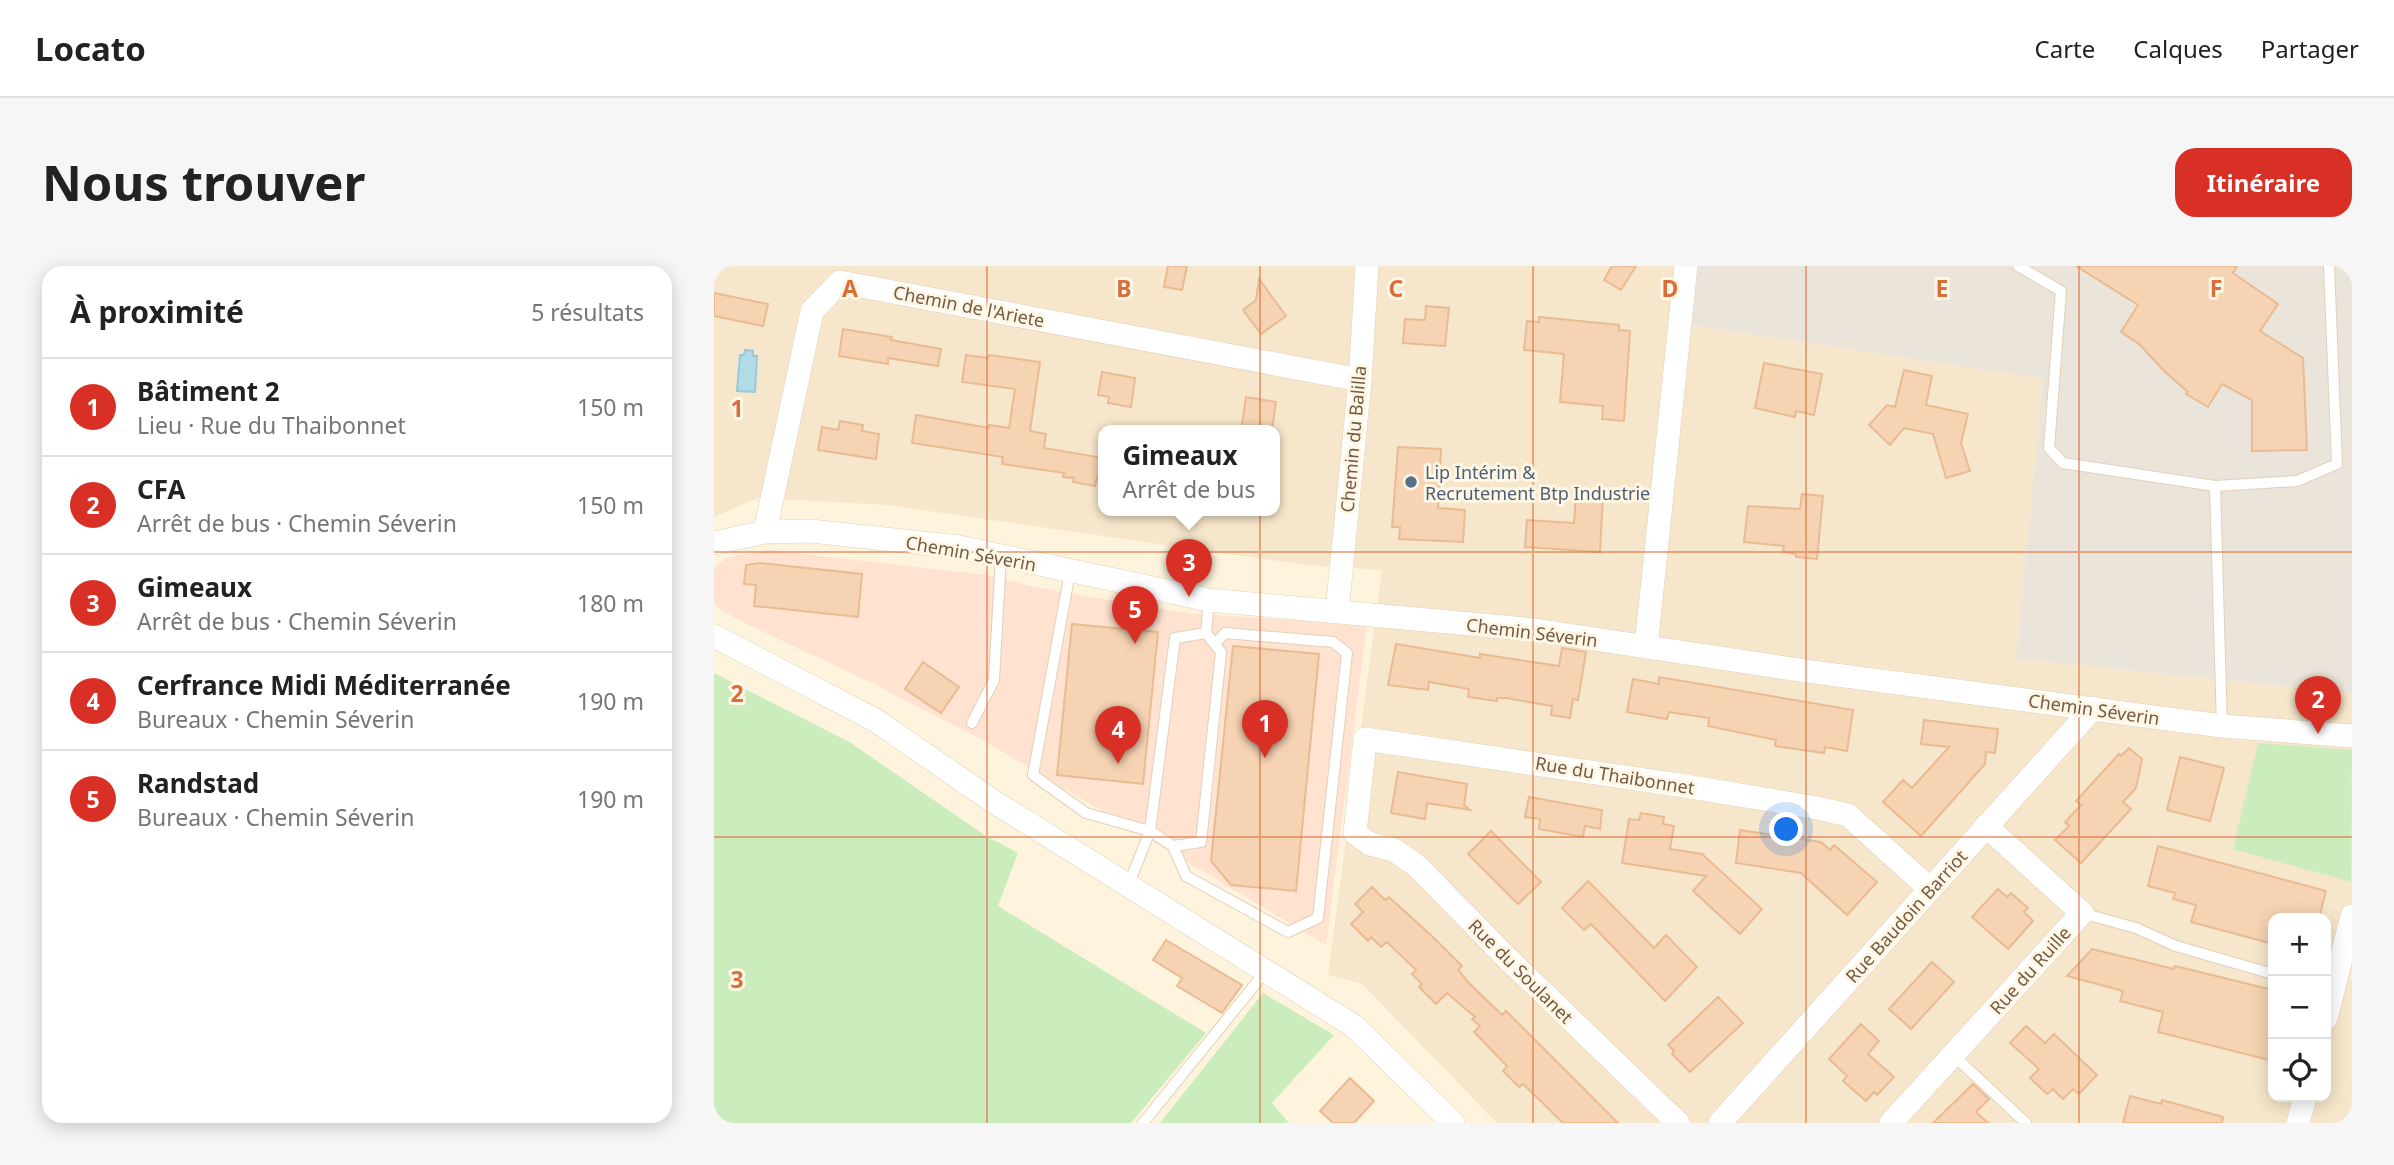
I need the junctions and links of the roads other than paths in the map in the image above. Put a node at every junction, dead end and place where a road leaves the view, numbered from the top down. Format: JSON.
{"nodes":[{"id":1,"x":1367,"y":266,"type":"edge"},
{"id":2,"x":1686,"y":266,"type":"edge"},
{"id":3,"x":2018,"y":266,"type":"edge"},
{"id":4,"x":2329,"y":266,"type":"edge"},
{"id":5,"x":1360,"y":380,"type":"junction"},
{"id":6,"x":2215,"y":486,"type":"junction"},
{"id":7,"x":765,"y":532,"type":"junction"},
{"id":8,"x":714,"y":543,"type":"edge"},
{"id":9,"x":1001,"y":556,"type":"junction"},
{"id":10,"x":1070,"y":572,"type":"junction"},
{"id":11,"x":1209,"y":600,"type":"junction"},
{"id":12,"x":1337,"y":612,"type":"junction"},
{"id":13,"x":1206,"y":633,"type":"junction"},
{"id":14,"x":714,"y":636,"type":"edge"},
{"id":15,"x":1215,"y":644,"type":"junction"},
{"id":16,"x":1646,"y":647,"type":"junction"},
{"id":17,"x":2093,"y":708,"type":"junction"},
{"id":18,"x":972,"y":723,"type":"dead end"},
{"id":19,"x":2222,"y":726,"type":"junction"},
{"id":20,"x":2352,"y":736,"type":"edge"},
{"id":21,"x":1986,"y":826,"type":"junction"},
{"id":22,"x":1150,"y":831,"type":"junction"},
{"id":23,"x":1355,"y":833,"type":"joint"},
{"id":24,"x":1173,"y":846,"type":"junction"},
{"id":25,"x":1128,"y":887,"type":"junction"},
{"id":26,"x":1930,"y":889,"type":"junction"},
{"id":27,"x":2082,"y":913,"type":"junction"},
{"id":28,"x":2352,"y":916,"type":"edge"},
{"id":29,"x":1266,"y":971,"type":"junction"},
{"id":30,"x":2268,"y":973,"type":"edge"},
{"id":31,"x":2331,"y":983,"type":"edge"},
{"id":32,"x":1953,"y":1055,"type":"junction"},
{"id":33,"x":2304,"y":1102,"type":"edge"},
{"id":34,"x":1143,"y":1123,"type":"edge"},
{"id":35,"x":1453,"y":1123,"type":"edge"},
{"id":36,"x":1678,"y":1123,"type":"edge"},
{"id":37,"x":1720,"y":1123,"type":"edge"},
{"id":38,"x":1891,"y":1123,"type":"edge"},
{"id":39,"x":2026,"y":1123,"type":"edge"},
{"id":40,"x":2298,"y":1123,"type":"edge"}],
"edges":[{"from":1,"to":5,"type":"street","name":"Chemin du Balilla"},
{"from":2,"to":16,"type":"street"},
{"from":3,"to":6,"type":"lane"},
{"from":4,"to":6,"type":"lane"},
{"from":5,"to":7,"type":"street","name":"Chemin de l'Ariete"},
{"from":5,"to":12,"type":"street","name":"Chemin du Balilla"},
{"from":6,"to":19,"type":"lane"},
{"from":7,"to":8,"type":"street","name":"Chemin Séverin"},
{"from":7,"to":9,"type":"street","name":"Chemin Séverin"},
{"from":9,"to":10,"type":"street","name":"Chemin Séverin"},
{"from":9,"to":18,"type":"lane"},
{"from":10,"to":11,"type":"street","name":"Chemin Séverin"},
{"from":10,"to":22,"type":"lane"},
{"from":11,"to":12,"type":"street","name":"Chemin Séverin"},
{"from":11,"to":13,"type":"lane"},
{"from":12,"to":16,"type":"street","name":"Chemin Séverin"},
{"from":13,"to":15,"type":"lane"},
{"from":13,"to":22,"type":"lane"},
{"from":14,"to":25,"type":"street"},
{"from":15,"to":24,"type":"lane"},
{"from":15,"to":24,"type":"lane"},
{"from":16,"to":17,"type":"street","name":"Chemin Séverin"},
{"from":17,"to":19,"type":"street","name":"Chemin Séverin"},
{"from":17,"to":21,"type":"street","name":"Rue Baudoin Barriot"},
{"from":19,"to":20,"type":"street","name":"Chemin Séverin"},
{"from":21,"to":26,"type":"street","name":"Rue Baudoin Barriot"},
{"from":21,"to":27,"type":"street","name":"Rue du Ruille"},
{"from":22,"to":24,"type":"lane"},
{"from":22,"to":25,"type":"lane"},
{"from":23,"to":26,"type":"street","name":"Rue du Thaibonnet"},
{"from":23,"to":36,"type":"street","name":"Rue du Soulanet"},
{"from":25,"to":29,"type":"street"},
{"from":26,"to":37,"type":"street","name":"Rue Baudoin Barriot"},
{"from":27,"to":30,"type":"lane"},
{"from":27,"to":32,"type":"street","name":"Rue du Ruille"},
{"from":28,"to":31,"type":"street"},
{"from":29,"to":34,"type":"lane"},
{"from":29,"to":35,"type":"street"},
{"from":32,"to":38,"type":"street","name":"Rue du Ruille"},
{"from":32,"to":39,"type":"lane"},
{"from":33,"to":40,"type":"street"}]}
